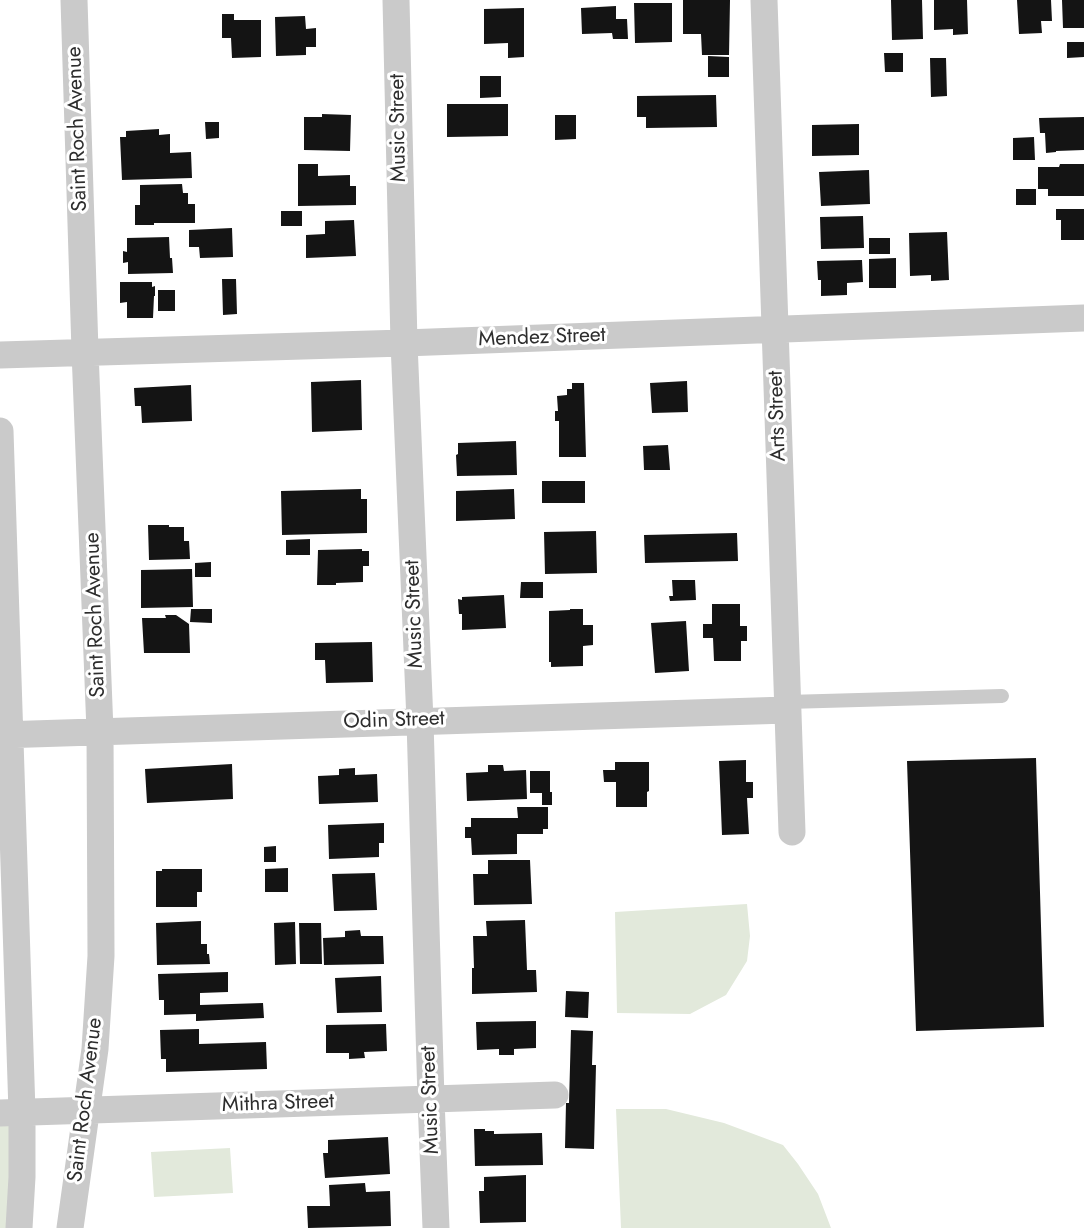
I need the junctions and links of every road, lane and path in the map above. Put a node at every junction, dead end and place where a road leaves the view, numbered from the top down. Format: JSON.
{"nodes":[{"id":1,"x":74,"y":0,"type":"edge"},
{"id":2,"x":396,"y":0,"type":"edge"},
{"id":3,"x":764,"y":0,"type":"edge"},
{"id":4,"x":1084,"y":318,"type":"edge"},
{"id":5,"x":776,"y":330,"type":"junction"},
{"id":6,"x":405,"y":343,"type":"junction"},
{"id":7,"x":85,"y":351,"type":"junction"},
{"id":8,"x":0,"y":355,"type":"edge"},
{"id":9,"x":0,"y":432,"type":"edge"},
{"id":10,"x":1002,"y":696,"type":"dead end"},
{"id":11,"x":787,"y":706,"type":"junction"},
{"id":12,"x":420,"y":721,"type":"junction"},
{"id":13,"x":100,"y":731,"type":"junction"},
{"id":14,"x":5,"y":735,"type":"edge"},
{"id":15,"x":792,"y":832,"type":"dead end"},
{"id":16,"x":555,"y":1095,"type":"dead end"},
{"id":17,"x":431,"y":1099,"type":"junction"},
{"id":18,"x":87,"y":1110,"type":"junction"},
{"id":19,"x":11,"y":1113,"type":"edge"},
{"id":20,"x":19,"y":1228,"type":"edge"},
{"id":21,"x":70,"y":1228,"type":"edge"},
{"id":22,"x":436,"y":1228,"type":"edge"}],
"edges":[{"from":1,"to":7,"type":"street","name":"Saint Roch Avenue"},
{"from":2,"to":6,"type":"street","name":"Music Street"},
{"from":3,"to":5,"type":"street","name":"Arts Street"},
{"from":4,"to":5,"type":"street","name":"Mendez Street"},
{"from":5,"to":6,"type":"street","name":"Mendez Street"},
{"from":5,"to":11,"type":"street","name":"Arts Street"},
{"from":6,"to":7,"type":"street","name":"Mendez Street"},
{"from":6,"to":12,"type":"street","name":"Music Street"},
{"from":7,"to":8,"type":"street","name":"Mendez Street"},
{"from":7,"to":13,"type":"street","name":"Saint Roch Avenue"},
{"from":9,"to":14,"type":"street"},
{"from":10,"to":11,"type":"lane"},
{"from":11,"to":12,"type":"street","name":"Odin Street"},
{"from":11,"to":15,"type":"street","name":"Arts Street"},
{"from":12,"to":13,"type":"street","name":"Odin Street"},
{"from":12,"to":17,"type":"street","name":"Music Street"},
{"from":13,"to":14,"type":"street","name":"Odin Street"},
{"from":13,"to":18,"type":"street","name":"Saint Roch Avenue"},
{"from":14,"to":19,"type":"street"},
{"from":16,"to":17,"type":"street","name":"Mithra Street"},
{"from":17,"to":18,"type":"street","name":"Mithra Street"},
{"from":17,"to":22,"type":"street","name":"Music Street"},
{"from":18,"to":19,"type":"street","name":"Mithra Street"},
{"from":18,"to":21,"type":"street","name":"Saint Roch Avenue"},
{"from":19,"to":20,"type":"street"}]}
